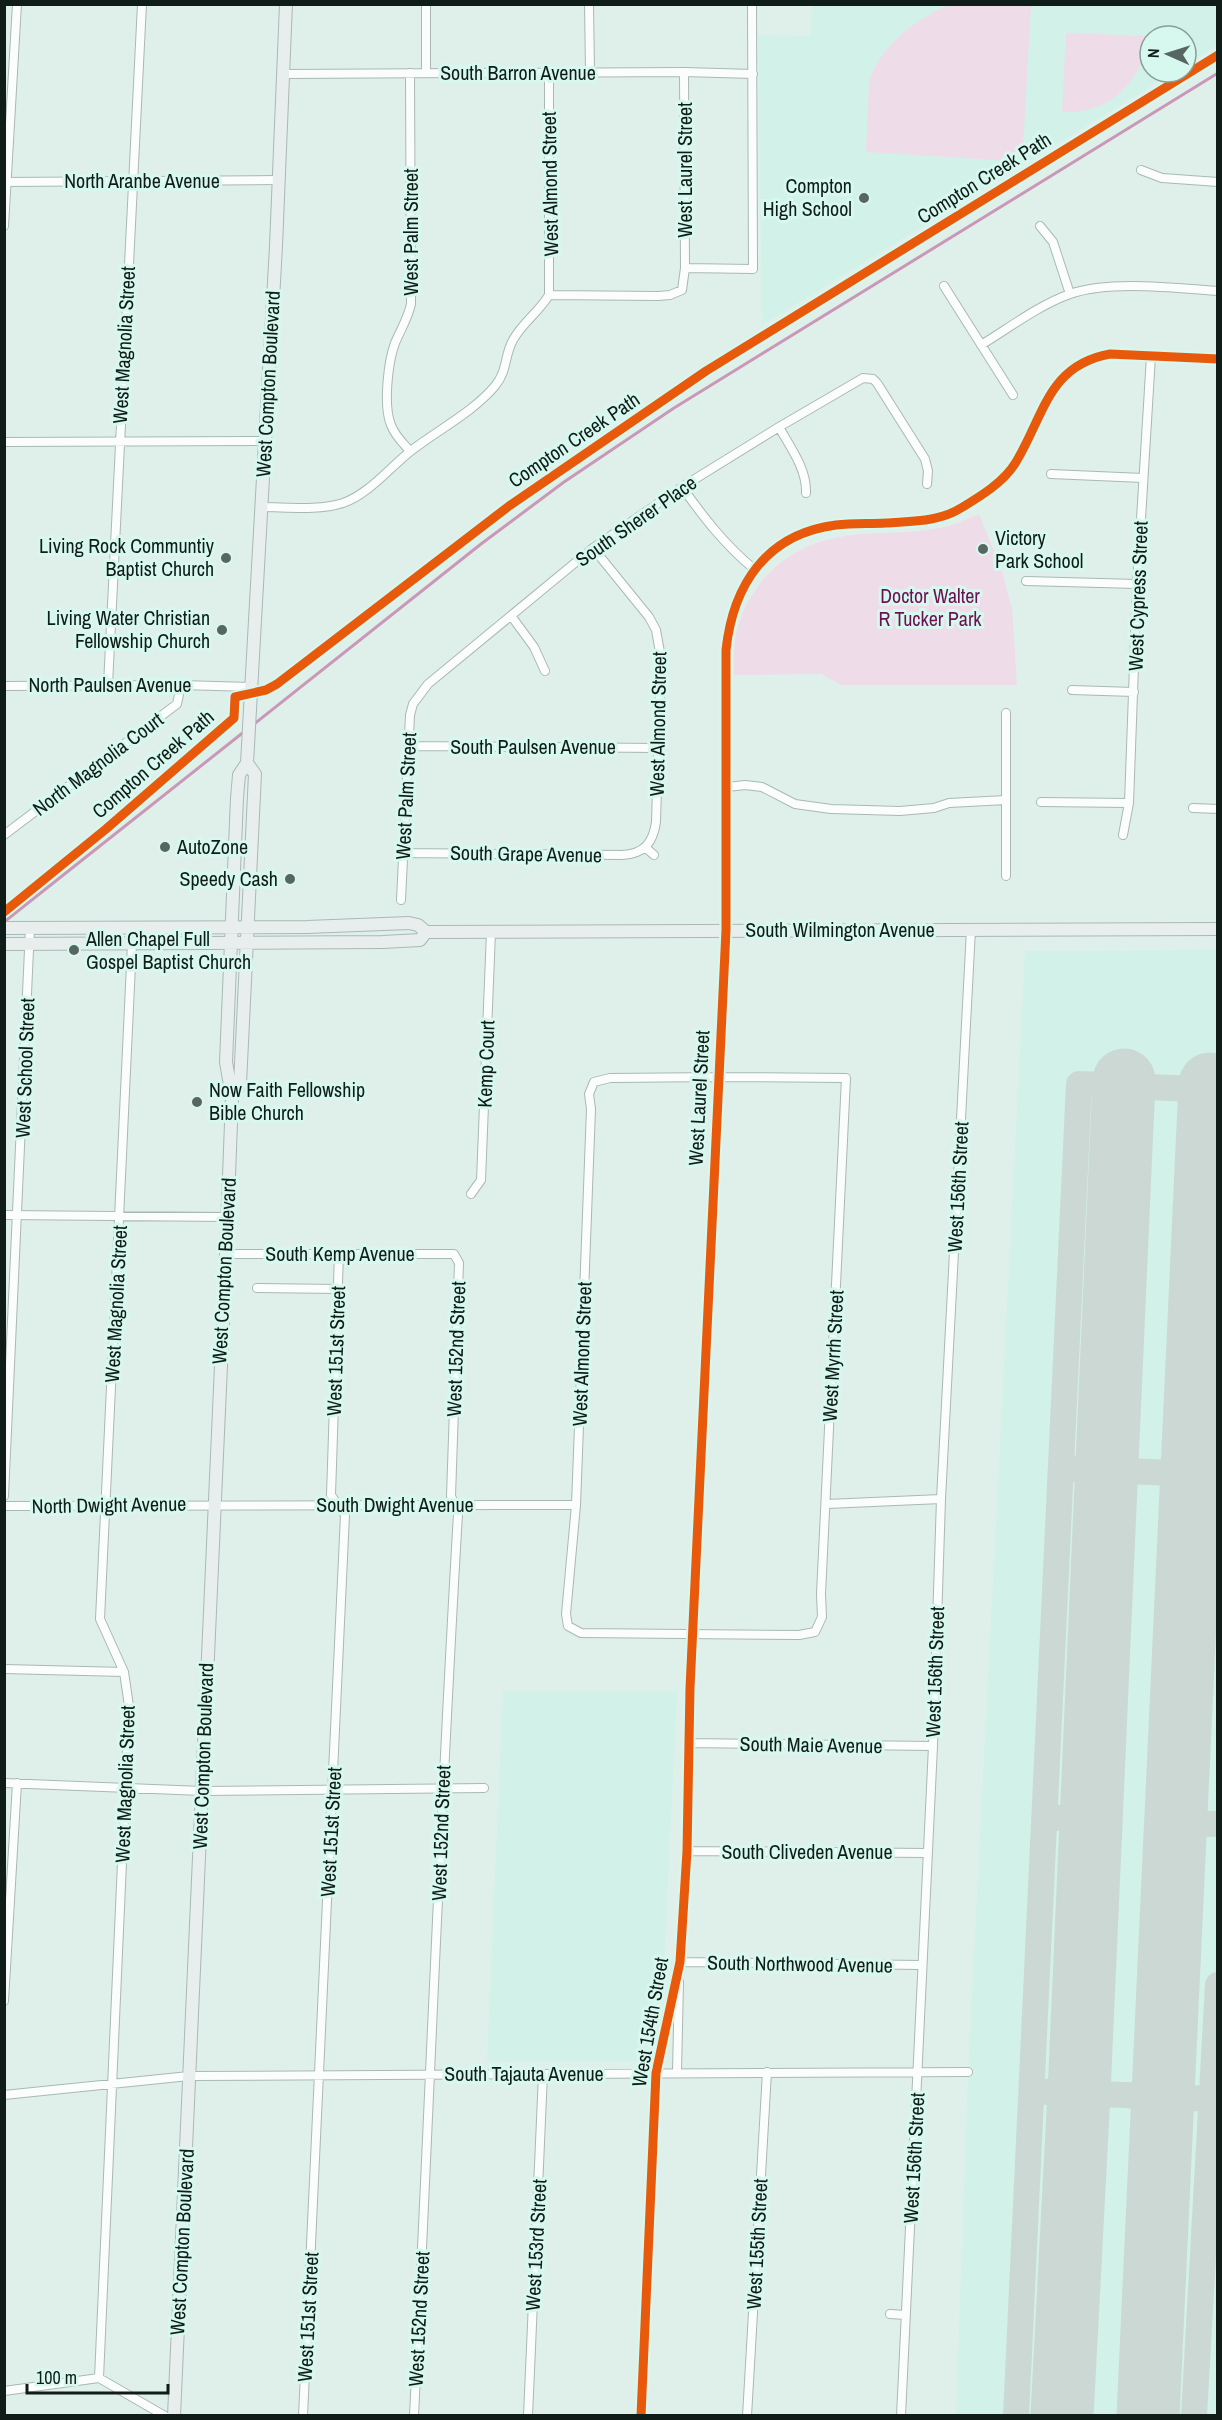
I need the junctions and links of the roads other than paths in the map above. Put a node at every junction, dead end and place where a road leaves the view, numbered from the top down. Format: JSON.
{"nodes":[{"id":1,"x":17,"y":4,"type":"edge"},
{"id":2,"x":142,"y":4,"type":"edge"},
{"id":3,"x":286,"y":4,"type":"edge"},
{"id":4,"x":426,"y":4,"type":"edge"},
{"id":5,"x":589,"y":4,"type":"edge"},
{"id":6,"x":752,"y":4,"type":"edge"},
{"id":7,"x":590,"y":72,"type":"junction"},
{"id":8,"x":684,"y":72,"type":"junction"},
{"id":9,"x":410,"y":73,"type":"junction"},
{"id":10,"x":426,"y":73,"type":"junction"},
{"id":11,"x":549,"y":73,"type":"junction"},
{"id":12,"x":283,"y":74,"type":"junction"},
{"id":13,"x":753,"y":74,"type":"junction"},
{"id":14,"x":1141,"y":170,"type":"dead end"},
{"id":15,"x":133,"y":180,"type":"junction"},
{"id":16,"x":279,"y":180,"type":"junction"},
{"id":17,"x":6,"y":182,"type":"edge"},
{"id":18,"x":1218,"y":182,"type":"edge"},
{"id":19,"x":4,"y":226,"type":"edge"},
{"id":20,"x":1041,"y":226,"type":"dead end"},
{"id":21,"x":685,"y":268,"type":"junction"},
{"id":22,"x":944,"y":286,"type":"dead end"},
{"id":23,"x":1218,"y":291,"type":"edge"},
{"id":24,"x":1070,"y":294,"type":"junction"},
{"id":25,"x":549,"y":295,"type":"junction"},
{"id":26,"x":981,"y":345,"type":"junction"},
{"id":27,"x":1151,"y":356,"type":"junction"},
{"id":28,"x":1218,"y":359,"type":"edge"},
{"id":29,"x":1013,"y":395,"type":"dead end"},
{"id":30,"x":779,"y":427,"type":"junction"},
{"id":31,"x":119,"y":441,"type":"junction"},
{"id":32,"x":265,"y":441,"type":"junction"},
{"id":33,"x":4,"y":442,"type":"edge"},
{"id":34,"x":410,"y":452,"type":"junction"},
{"id":35,"x":1051,"y":474,"type":"dead end"},
{"id":36,"x":1143,"y":478,"type":"junction"},
{"id":37,"x":927,"y":484,"type":"dead end"},
{"id":38,"x":682,"y":487,"type":"junction"},
{"id":39,"x":806,"y":492,"type":"dead end"},
{"id":40,"x":261,"y":507,"type":"junction"},
{"id":41,"x":593,"y":548,"type":"junction"},
{"id":42,"x":754,"y":569,"type":"junction"},
{"id":43,"x":1026,"y":581,"type":"dead end"},
{"id":44,"x":1137,"y":584,"type":"junction"},
{"id":45,"x":512,"y":617,"type":"junction"},
{"id":46,"x":545,"y":671,"type":"dead end"},
{"id":47,"x":108,"y":685,"type":"junction"},
{"id":48,"x":181,"y":685,"type":"junction"},
{"id":49,"x":4,"y":686,"type":"edge"},
{"id":50,"x":251,"y":687,"type":"junction"},
{"id":51,"x":1072,"y":690,"type":"dead end"},
{"id":52,"x":1134,"y":692,"type":"junction"},
{"id":53,"x":419,"y":694,"type":"joint"},
{"id":54,"x":1006,"y":713,"type":"dead end"},
{"id":55,"x":408,"y":746,"type":"junction"},
{"id":56,"x":658,"y":748,"type":"junction"},
{"id":57,"x":247,"y":763,"type":"junction"},
{"id":58,"x":727,"y":787,"type":"junction"},
{"id":59,"x":1006,"y":800,"type":"junction"},
{"id":60,"x":1041,"y":802,"type":"dead end"},
{"id":61,"x":1129,"y":803,"type":"junction"},
{"id":62,"x":1193,"y":808,"type":"dead end"},
{"id":63,"x":1218,"y":809,"type":"edge"},
{"id":64,"x":1122,"y":835,"type":"dead end"},
{"id":65,"x":4,"y":836,"type":"edge"},
{"id":66,"x":646,"y":848,"type":"junction"},
{"id":67,"x":404,"y":853,"type":"junction"},
{"id":68,"x":654,"y":855,"type":"dead end"},
{"id":69,"x":1006,"y":876,"type":"dead end"},
{"id":70,"x":401,"y":900,"type":"dead end"},
{"id":71,"x":233,"y":926,"type":"junction"},
{"id":72,"x":248,"y":926,"type":"junction"},
{"id":73,"x":4,"y":928,"type":"edge"},
{"id":74,"x":27,"y":928,"type":"junction"},
{"id":75,"x":971,"y":929,"type":"junction"},
{"id":76,"x":1218,"y":929,"type":"edge"},
{"id":77,"x":726,"y":930,"type":"junction"},
{"id":78,"x":426,"y":932,"type":"junction"},
{"id":79,"x":491,"y":932,"type":"junction"},
{"id":80,"x":248,"y":943,"type":"junction"},
{"id":81,"x":5,"y":944,"type":"edge"},
{"id":82,"x":132,"y":944,"type":"junction"},
{"id":83,"x":232,"y":944,"type":"junction"},
{"id":84,"x":29,"y":945,"type":"junction"},
{"id":85,"x":718,"y":1077,"type":"junction"},
{"id":86,"x":232,"y":1097,"type":"junction"},
{"id":87,"x":471,"y":1194,"type":"dead end"},
{"id":88,"x":4,"y":1215,"type":"edge"},
{"id":89,"x":19,"y":1215,"type":"junction"},
{"id":90,"x":120,"y":1217,"type":"junction"},
{"id":91,"x":227,"y":1217,"type":"junction"},
{"id":92,"x":339,"y":1253,"type":"junction"},
{"id":93,"x":226,"y":1254,"type":"junction"},
{"id":94,"x":454,"y":1254,"type":"joint"},
{"id":95,"x":258,"y":1288,"type":"dead end"},
{"id":96,"x":338,"y":1289,"type":"junction"},
{"id":97,"x":4,"y":1496,"type":"edge"},
{"id":98,"x":941,"y":1499,"type":"junction"},
{"id":99,"x":826,"y":1503,"type":"junction"},
{"id":100,"x":213,"y":1504,"type":"junction"},
{"id":101,"x":454,"y":1505,"type":"junction"},
{"id":102,"x":576,"y":1505,"type":"junction"},
{"id":103,"x":4,"y":1506,"type":"edge"},
{"id":104,"x":104,"y":1506,"type":"junction"},
{"id":105,"x":339,"y":1506,"type":"junction"},
{"id":106,"x":693,"y":1634,"type":"junction"},
{"id":107,"x":4,"y":1670,"type":"edge"},
{"id":108,"x":124,"y":1672,"type":"junction"},
{"id":109,"x":690,"y":1743,"type":"junction"},
{"id":110,"x":933,"y":1746,"type":"junction"},
{"id":111,"x":4,"y":1783,"type":"edge"},
{"id":112,"x":17,"y":1783,"type":"junction"},
{"id":113,"x":333,"y":1788,"type":"junction"},
{"id":114,"x":442,"y":1788,"type":"junction"},
{"id":115,"x":484,"y":1788,"type":"dead end"},
{"id":116,"x":127,"y":1789,"type":"junction"},
{"id":117,"x":202,"y":1791,"type":"junction"},
{"id":118,"x":687,"y":1851,"type":"junction"},
{"id":119,"x":927,"y":1853,"type":"junction"},
{"id":120,"x":680,"y":1962,"type":"junction"},
{"id":121,"x":921,"y":1965,"type":"junction"},
{"id":122,"x":4,"y":2001,"type":"edge"},
{"id":123,"x":677,"y":2072,"type":"junction"},
{"id":124,"x":767,"y":2072,"type":"junction"},
{"id":125,"x":918,"y":2072,"type":"junction"},
{"id":126,"x":968,"y":2072,"type":"dead end"},
{"id":127,"x":656,"y":2073,"type":"junction"},
{"id":128,"x":431,"y":2074,"type":"junction"},
{"id":129,"x":543,"y":2074,"type":"junction"},
{"id":130,"x":189,"y":2076,"type":"junction"},
{"id":131,"x":320,"y":2076,"type":"junction"},
{"id":132,"x":111,"y":2083,"type":"junction"},
{"id":133,"x":4,"y":2095,"type":"edge"},
{"id":134,"x":890,"y":2314,"type":"dead end"},
{"id":135,"x":906,"y":2315,"type":"junction"},
{"id":136,"x":99,"y":2378,"type":"junction"},
{"id":137,"x":4,"y":2391,"type":"edge"},
{"id":138,"x":165,"y":2415,"type":"edge"},
{"id":139,"x":174,"y":2415,"type":"edge"},
{"id":140,"x":303,"y":2415,"type":"edge"},
{"id":141,"x":414,"y":2415,"type":"edge"},
{"id":142,"x":528,"y":2415,"type":"edge"},
{"id":143,"x":641,"y":2415,"type":"edge"},
{"id":144,"x":747,"y":2415,"type":"edge"},
{"id":145,"x":901,"y":2415,"type":"edge"}],
"edges":[{"from":1,"to":17,"type":"street"},
{"from":2,"to":15,"type":"street","name":"West Magnolia Street"},
{"from":3,"to":12,"type":"main road","name":"West Compton Boulevard"},
{"from":4,"to":10,"type":"street"},
{"from":5,"to":7,"type":"street"},
{"from":6,"to":13,"type":"street"},
{"from":7,"to":8,"type":"street","name":"South Barron Avenue"},
{"from":7,"to":11,"type":"street","name":"South Barron Avenue"},
{"from":8,"to":13,"type":"street","name":"South Barron Avenue"},
{"from":8,"to":21,"type":"street","name":"West Laurel Street"},
{"from":9,"to":10,"type":"street","name":"South Barron Avenue"},
{"from":9,"to":12,"type":"street","name":"South Barron Avenue"},
{"from":9,"to":34,"type":"street","name":"West Palm Street"},
{"from":10,"to":11,"type":"street","name":"South Barron Avenue"},
{"from":11,"to":25,"type":"street","name":"West Almond Street"},
{"from":12,"to":16,"type":"main road","name":"West Compton Boulevard"},
{"from":13,"to":21,"type":"street"},
{"from":14,"to":18,"type":"street"},
{"from":15,"to":16,"type":"street","name":"North Aranbe Avenue"},
{"from":15,"to":17,"type":"street","name":"North Aranbe Avenue"},
{"from":15,"to":31,"type":"street","name":"West Magnolia Street"},
{"from":16,"to":32,"type":"main road","name":"West Compton Boulevard"},
{"from":17,"to":19,"type":"street"},
{"from":20,"to":24,"type":"street"},
{"from":21,"to":25,"type":"street","name":"West Laurel Street"},
{"from":22,"to":26,"type":"street"},
{"from":23,"to":24,"type":"street"},
{"from":24,"to":26,"type":"street"},
{"from":25,"to":34,"type":"street"},
{"from":26,"to":29,"type":"street"},
{"from":27,"to":28,"type":"street"},
{"from":27,"to":36,"type":"street","name":"West Cypress Street"},
{"from":27,"to":42,"type":"street"},
{"from":30,"to":37,"type":"street","name":"South Sherer Place"},
{"from":30,"to":38,"type":"street","name":"South Sherer Place"},
{"from":30,"to":39,"type":"street"},
{"from":31,"to":32,"type":"street"},
{"from":31,"to":33,"type":"street"},
{"from":31,"to":47,"type":"street","name":"West Magnolia Street"},
{"from":32,"to":40,"type":"main road","name":"West Compton Boulevard"},
{"from":34,"to":40,"type":"street"},
{"from":35,"to":36,"type":"street"},
{"from":36,"to":44,"type":"street","name":"West Cypress Street"},
{"from":38,"to":41,"type":"street","name":"South Sherer Place"},
{"from":38,"to":42,"type":"street"},
{"from":40,"to":50,"type":"main road","name":"West Compton Boulevard"},
{"from":41,"to":45,"type":"street","name":"South Sherer Place"},
{"from":41,"to":56,"type":"street","name":"West Almond Street"},
{"from":42,"to":58,"type":"street","name":"West Laurel Street"},
{"from":43,"to":44,"type":"street"},
{"from":44,"to":52,"type":"street","name":"West Cypress Street"},
{"from":45,"to":46,"type":"street"},
{"from":45,"to":53,"type":"street","name":"South Sherer Place"},
{"from":47,"to":48,"type":"street","name":"North Paulsen Avenue"},
{"from":47,"to":49,"type":"street","name":"North Paulsen Avenue"},
{"from":48,"to":50,"type":"street","name":"North Paulsen Avenue"},
{"from":48,"to":65,"type":"street","name":"North Magnolia Court"},
{"from":50,"to":57,"type":"main road","name":"West Compton Boulevard"},
{"from":51,"to":52,"type":"street"},
{"from":52,"to":61,"type":"street","name":"West Cypress Street"},
{"from":53,"to":55,"type":"street","name":"West Palm Street"},
{"from":54,"to":59,"type":"street"},
{"from":55,"to":56,"type":"street","name":"South Paulsen Avenue"},
{"from":55,"to":67,"type":"street","name":"West Palm Street"},
{"from":56,"to":66,"type":"street","name":"West Almond Street"},
{"from":57,"to":71,"type":"main road","name":"West Compton Boulevard"},
{"from":57,"to":72,"type":"main road","name":"West Compton Boulevard"},
{"from":58,"to":59,"type":"street"},
{"from":58,"to":77,"type":"street","name":"West Laurel Street"},
{"from":59,"to":69,"type":"street"},
{"from":60,"to":61,"type":"street"},
{"from":61,"to":64,"type":"street","name":"West Cypress Street"},
{"from":62,"to":63,"type":"street"},
{"from":66,"to":67,"type":"street","name":"South Grape Avenue"},
{"from":66,"to":68,"type":"street"},
{"from":67,"to":70,"type":"street","name":"West Palm Street"},
{"from":71,"to":72,"type":"main road","name":"South Wilmington Avenue"},
{"from":71,"to":74,"type":"main road","name":"South Wilmington Avenue"},
{"from":71,"to":83,"type":"main road","name":"West Compton Boulevard"},
{"from":72,"to":78,"type":"main road","name":"South Wilmington Avenue"},
{"from":72,"to":80,"type":"main road","name":"West Compton Boulevard"},
{"from":73,"to":74,"type":"main road","name":"South Wilmington Avenue"},
{"from":74,"to":84,"type":"street","name":"West School Street"},
{"from":75,"to":76,"type":"main road","name":"South Wilmington Avenue"},
{"from":75,"to":77,"type":"main road","name":"South Wilmington Avenue"},
{"from":75,"to":98,"type":"street","name":"West 156th Street"},
{"from":77,"to":79,"type":"main road","name":"South Wilmington Avenue"},
{"from":77,"to":85,"type":"street","name":"West Laurel Street"},
{"from":78,"to":79,"type":"main road","name":"South Wilmington Avenue"},
{"from":78,"to":80,"type":"main road","name":"South Wilmington Avenue"},
{"from":79,"to":87,"type":"street","name":"Kemp Court"},
{"from":80,"to":83,"type":"main road","name":"South Wilmington Avenue"},
{"from":80,"to":86,"type":"main road","name":"West Compton Boulevard"},
{"from":81,"to":84,"type":"main road","name":"South Wilmington Avenue"},
{"from":82,"to":83,"type":"main road","name":"South Wilmington Avenue"},
{"from":82,"to":84,"type":"main road","name":"South Wilmington Avenue"},
{"from":82,"to":90,"type":"street","name":"West Magnolia Street"},
{"from":83,"to":86,"type":"main road","name":"West Compton Boulevard"},
{"from":84,"to":89,"type":"street","name":"West School Street"},
{"from":85,"to":99,"type":"street","name":"West Myrrh Street"},
{"from":85,"to":102,"type":"street","name":"West Almond Street"},
{"from":85,"to":106,"type":"street","name":"West Laurel Street"},
{"from":86,"to":91,"type":"main road","name":"West Compton Boulevard"},
{"from":88,"to":89,"type":"street"},
{"from":89,"to":90,"type":"street"},
{"from":89,"to":97,"type":"street","name":"West School Street"},
{"from":90,"to":91,"type":"street"},
{"from":90,"to":104,"type":"street","name":"West Magnolia Street"},
{"from":91,"to":93,"type":"main road","name":"West Compton Boulevard"},
{"from":92,"to":93,"type":"street","name":"South Kemp Avenue"},
{"from":92,"to":94,"type":"street","name":"South Kemp Avenue"},
{"from":92,"to":96,"type":"street","name":"West 151st Street"},
{"from":93,"to":100,"type":"main road","name":"West Compton Boulevard"},
{"from":94,"to":101,"type":"street","name":"West 152nd Street"},
{"from":95,"to":96,"type":"street"},
{"from":96,"to":105,"type":"street","name":"West 151st Street"},
{"from":98,"to":99,"type":"street"},
{"from":98,"to":110,"type":"street","name":"West 156th Street"},
{"from":99,"to":106,"type":"street","name":"West Myrrh Street"},
{"from":100,"to":104,"type":"street","name":"North Dwight Avenue"},
{"from":100,"to":105,"type":"street","name":"South Dwight Avenue"},
{"from":100,"to":117,"type":"main road","name":"West Compton Boulevard"},
{"from":101,"to":102,"type":"street","name":"South Dwight Avenue"},
{"from":101,"to":105,"type":"street","name":"South Dwight Avenue"},
{"from":101,"to":114,"type":"street","name":"West 152nd Street"},
{"from":102,"to":106,"type":"street","name":"West Almond Street"},
{"from":103,"to":104,"type":"street","name":"North Dwight Avenue"},
{"from":104,"to":108,"type":"street","name":"West Magnolia Street"},
{"from":105,"to":113,"type":"street","name":"West 151st Street"},
{"from":106,"to":109,"type":"street","name":"West 154th Street"},
{"from":107,"to":108,"type":"street"},
{"from":108,"to":116,"type":"street","name":"West Magnolia Street"},
{"from":109,"to":110,"type":"street","name":"South Maie Avenue"},
{"from":109,"to":118,"type":"street","name":"West 154th Street"},
{"from":110,"to":119,"type":"street","name":"West 156th Street"},
{"from":111,"to":112,"type":"street"},
{"from":112,"to":116,"type":"street"},
{"from":112,"to":122,"type":"street"},
{"from":113,"to":114,"type":"street"},
{"from":113,"to":117,"type":"street"},
{"from":113,"to":131,"type":"street","name":"West 151st Street"},
{"from":114,"to":115,"type":"street"},
{"from":114,"to":128,"type":"street","name":"West 152nd Street"},
{"from":116,"to":117,"type":"street"},
{"from":116,"to":132,"type":"street","name":"West Magnolia Street"},
{"from":117,"to":130,"type":"main road","name":"West Compton Boulevard"},
{"from":118,"to":119,"type":"street","name":"South Cliveden Avenue"},
{"from":118,"to":120,"type":"street","name":"West 154th Street"},
{"from":119,"to":121,"type":"street","name":"West 156th Street"},
{"from":120,"to":121,"type":"street","name":"South Northwood Avenue"},
{"from":120,"to":123,"type":"street"},
{"from":120,"to":127,"type":"street","name":"West 154th Street"},
{"from":121,"to":125,"type":"street","name":"West 156th Street"},
{"from":123,"to":124,"type":"street","name":"South Tajauta Avenue"},
{"from":123,"to":127,"type":"street","name":"South Tajauta Avenue"},
{"from":124,"to":125,"type":"street","name":"South Tajauta Avenue"},
{"from":124,"to":144,"type":"street","name":"West 155th Street"},
{"from":125,"to":126,"type":"street","name":"South Tajauta Avenue"},
{"from":125,"to":135,"type":"street","name":"West 156th Street"},
{"from":127,"to":129,"type":"street","name":"South Tajauta Avenue"},
{"from":127,"to":143,"type":"street","name":"West 154th Street"},
{"from":128,"to":129,"type":"street","name":"South Tajauta Avenue"},
{"from":128,"to":131,"type":"street","name":"South Tajauta Avenue"},
{"from":128,"to":141,"type":"street","name":"West 152nd Street"},
{"from":129,"to":142,"type":"street","name":"West 153rd Street"},
{"from":130,"to":131,"type":"street","name":"South Tajauta Avenue"},
{"from":130,"to":132,"type":"street","name":"South Tajauta Avenue"},
{"from":130,"to":139,"type":"main road","name":"West Compton Boulevard"},
{"from":131,"to":140,"type":"street","name":"West 151st Street"},
{"from":132,"to":133,"type":"street","name":"South Tajauta Avenue"},
{"from":132,"to":136,"type":"street","name":"West Magnolia Street"},
{"from":134,"to":135,"type":"street"},
{"from":135,"to":145,"type":"street","name":"West 156th Street"},
{"from":136,"to":137,"type":"street"},
{"from":136,"to":138,"type":"street"}]}
